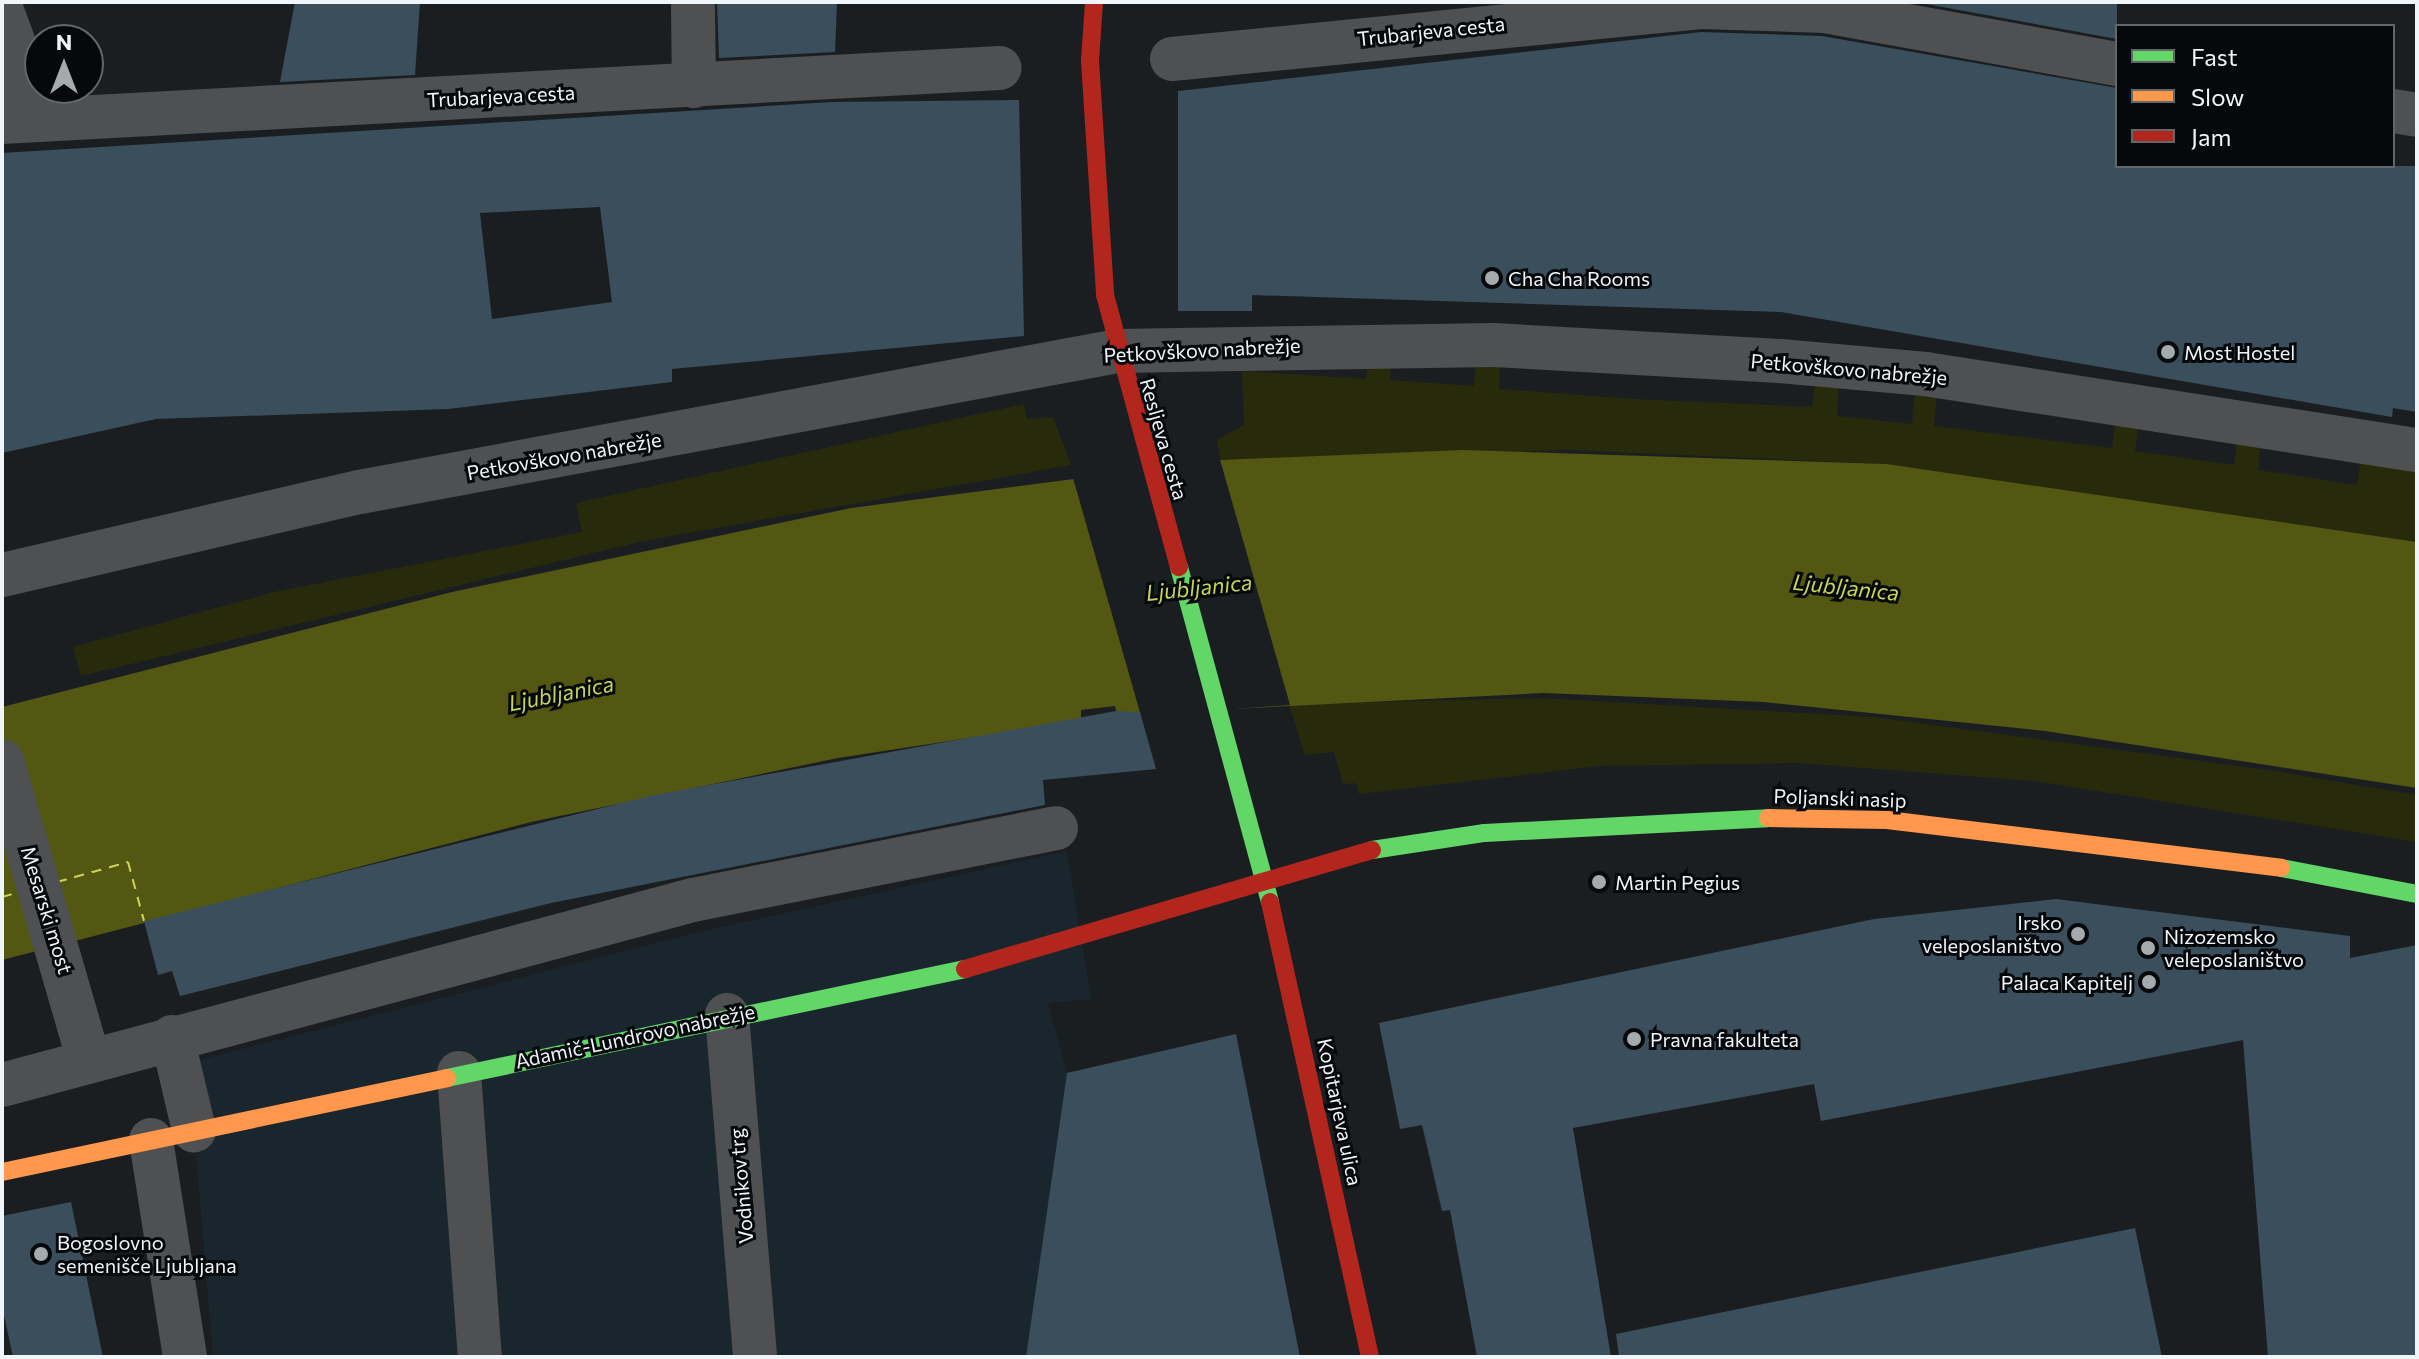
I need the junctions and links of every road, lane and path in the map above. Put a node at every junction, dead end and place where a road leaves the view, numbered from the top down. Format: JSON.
{"nodes":[{"id":1,"x":1094,"y":2,"type":"edge"},
{"id":2,"x":693,"y":7,"type":"dead end"},
{"id":3,"x":2,"y":11,"type":"edge"},
{"id":4,"x":1172,"y":59,"type":"dead end"},
{"id":5,"x":2115,"y":64,"type":"edge"},
{"id":6,"x":1000,"y":68,"type":"dead end"},
{"id":7,"x":694,"y":86,"type":"junction"},
{"id":8,"x":2395,"y":111,"type":"edge"},
{"id":9,"x":2417,"y":115,"type":"edge"},
{"id":10,"x":16,"y":120,"type":"edge"},
{"id":11,"x":1117,"y":351,"type":"junction"},
{"id":12,"x":2417,"y":450,"type":"edge"},
{"id":13,"x":2,"y":575,"type":"edge"},
{"id":14,"x":2,"y":761,"type":"edge"},
{"id":15,"x":1056,"y":828,"type":"dead end"},
{"id":16,"x":1262,"y":877,"type":"junction"},
{"id":17,"x":2417,"y":894,"type":"edge"},
{"id":18,"x":727,"y":1015,"type":"junction"},
{"id":19,"x":172,"y":1037,"type":"junction"},
{"id":20,"x":89,"y":1061,"type":"junction"},
{"id":21,"x":459,"y":1073,"type":"junction"},
{"id":22,"x":2,"y":1085,"type":"edge"},
{"id":23,"x":194,"y":1130,"type":"junction"},
{"id":24,"x":151,"y":1140,"type":"junction"},
{"id":25,"x":2,"y":1172,"type":"edge"},
{"id":26,"x":185,"y":1357,"type":"edge"},
{"id":27,"x":480,"y":1357,"type":"edge"},
{"id":28,"x":755,"y":1357,"type":"edge"},
{"id":29,"x":1370,"y":1357,"type":"edge"}],
"edges":[{"from":1,"to":11,"type":"street","name":"Resljeva cesta"},
{"from":2,"to":7,"type":"street"},
{"from":3,"to":10,"type":"street"},
{"from":4,"to":5,"type":"street","name":"Trubarjeva cesta"},
{"from":6,"to":7,"type":"street","name":"Trubarjeva cesta"},
{"from":7,"to":10,"type":"street","name":"Trubarjeva cesta"},
{"from":8,"to":9,"type":"street"},
{"from":11,"to":12,"type":"street","name":"Petkovškovo nabrežje"},
{"from":11,"to":13,"type":"street","name":"Petkovškovo nabrežje"},
{"from":11,"to":16,"type":"street","name":"Resljeva cesta"},
{"from":14,"to":20,"type":"street","name":"Mesarski most"},
{"from":15,"to":19,"type":"street"},
{"from":16,"to":17,"type":"street","name":"Poljanski nasip"},
{"from":16,"to":18,"type":"street","name":"Adamič-Lundrovo nabrežje"},
{"from":16,"to":29,"type":"street","name":"Kopitarjeva ulica"},
{"from":18,"to":21,"type":"street","name":"Adamič-Lundrovo nabrežje"},
{"from":18,"to":28,"type":"street","name":"Vodnikov trg"},
{"from":19,"to":20,"type":"street"},
{"from":19,"to":23,"type":"street"},
{"from":20,"to":22,"type":"street"},
{"from":21,"to":23,"type":"street","name":"Adamič-Lundrovo nabrežje"},
{"from":21,"to":27,"type":"street"},
{"from":23,"to":24,"type":"street","name":"Adamič-Lundrovo nabrežje"},
{"from":24,"to":25,"type":"street","name":"Adamič-Lundrovo nabrežje"},
{"from":24,"to":26,"type":"street"}]}
